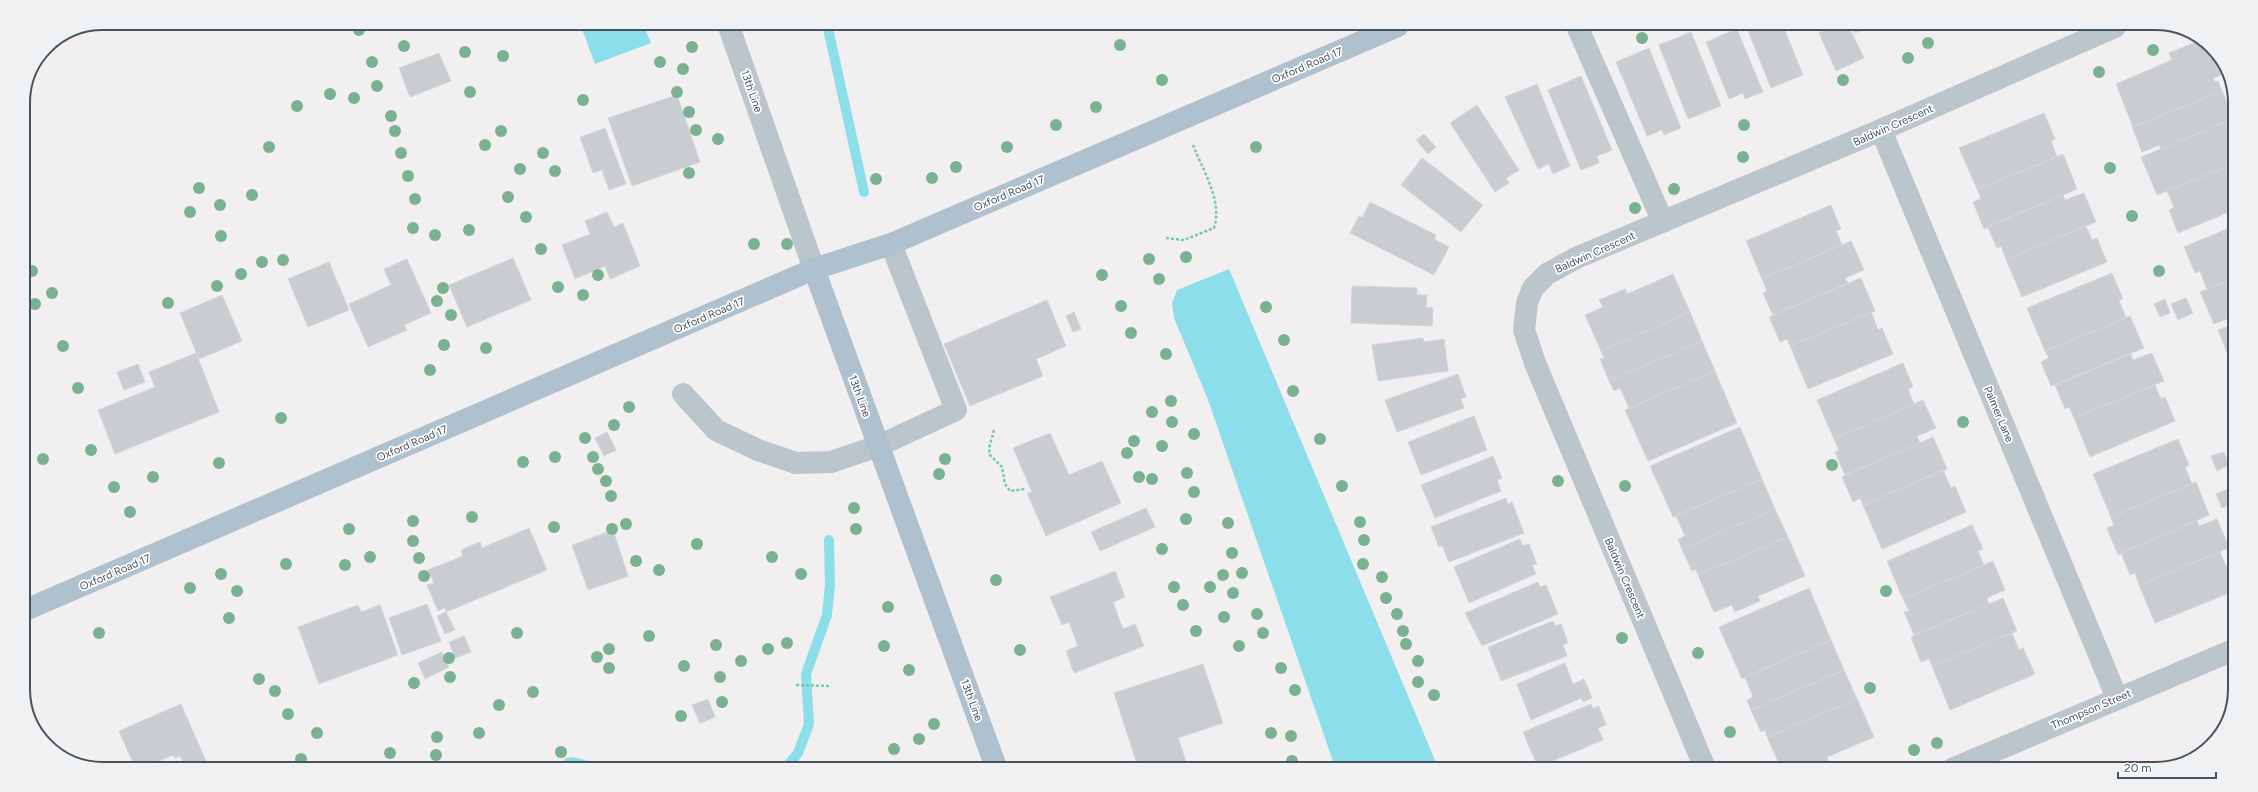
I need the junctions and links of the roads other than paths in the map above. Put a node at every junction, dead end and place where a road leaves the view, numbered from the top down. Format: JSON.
{"nodes":[{"id":1,"x":730,"y":30,"type":"edge"},
{"id":2,"x":1389,"y":30,"type":"edge"},
{"id":3,"x":1579,"y":30,"type":"edge"},
{"id":4,"x":2108,"y":30,"type":"edge"},
{"id":5,"x":1881,"y":130,"type":"junction"},
{"id":6,"x":1663,"y":222,"type":"junction"},
{"id":7,"x":891,"y":244,"type":"junction"},
{"id":8,"x":814,"y":269,"type":"junction"},
{"id":9,"x":683,"y":394,"type":"dead end"},
{"id":10,"x":878,"y":446,"type":"junction"},
{"id":11,"x":30,"y":608,"type":"edge"},
{"id":12,"x":2228,"y":651,"type":"edge"},
{"id":13,"x":2117,"y":698,"type":"junction"},
{"id":14,"x":994,"y":762,"type":"edge"},
{"id":15,"x":1702,"y":762,"type":"edge"},
{"id":16,"x":1968,"y":762,"type":"edge"}],
"edges":[{"from":1,"to":8,"type":"street","name":"13th Line"},
{"from":2,"to":7,"type":"main road","name":"Oxford Road 17"},
{"from":3,"to":6,"type":"street"},
{"from":4,"to":5,"type":"street","name":"Baldwin Crescent"},
{"from":5,"to":6,"type":"street","name":"Baldwin Crescent"},
{"from":5,"to":13,"type":"street","name":"Palmer Lane"},
{"from":6,"to":15,"type":"street","name":"Baldwin Crescent"},
{"from":7,"to":8,"type":"main road","name":"Oxford Road 17"},
{"from":7,"to":10,"type":"street"},
{"from":8,"to":10,"type":"main road","name":"13th Line"},
{"from":8,"to":11,"type":"main road","name":"Oxford Road 17"},
{"from":9,"to":10,"type":"street"},
{"from":10,"to":14,"type":"main road","name":"13th Line"},
{"from":12,"to":13,"type":"street","name":"Thompson Street"},
{"from":13,"to":16,"type":"street","name":"Thompson Street"}]}
